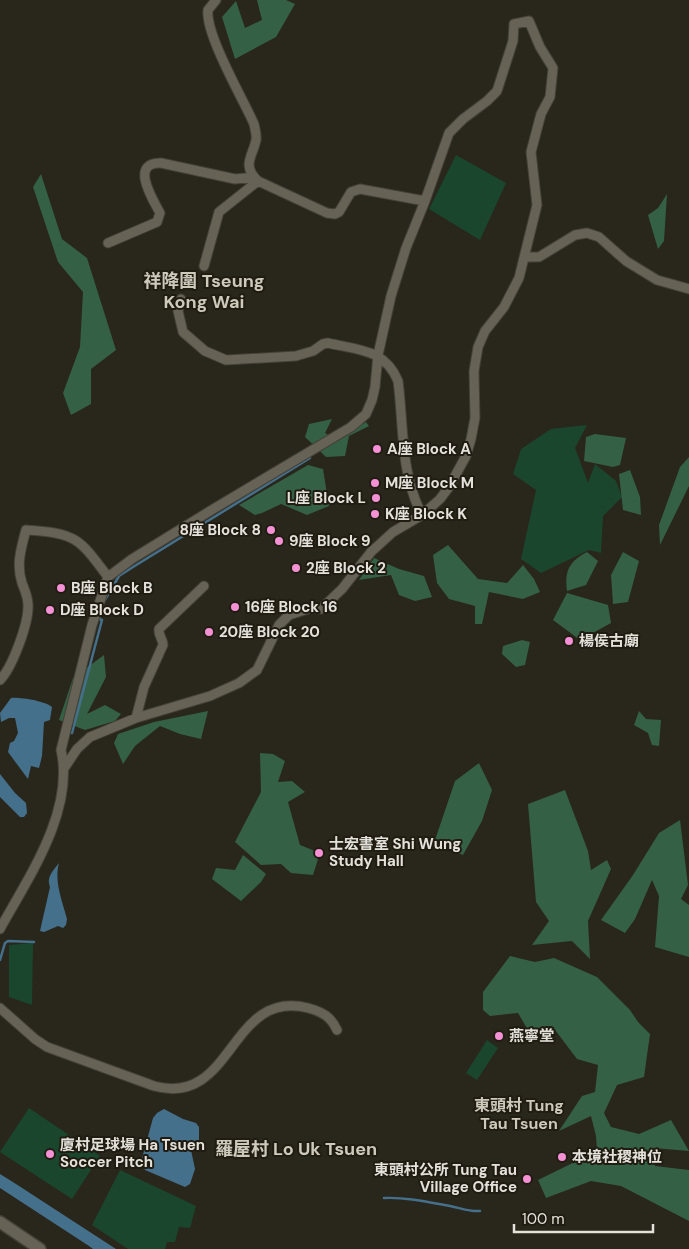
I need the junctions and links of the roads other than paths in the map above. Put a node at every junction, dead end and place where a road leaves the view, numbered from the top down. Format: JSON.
{"nodes":[{"id":1,"x":216,"y":0,"type":"edge"},
{"id":2,"x":256,"y":178,"type":"junction"},
{"id":3,"x":425,"y":201,"type":"junction"},
{"id":4,"x":108,"y":243,"type":"dead end"},
{"id":5,"x":526,"y":257,"type":"junction"},
{"id":6,"x":204,"y":266,"type":"dead end"},
{"id":7,"x":689,"y":289,"type":"edge"},
{"id":8,"x":181,"y":299,"type":"dead end"},
{"id":9,"x":378,"y":355,"type":"junction"},
{"id":10,"x":422,"y":515,"type":"junction"},
{"id":11,"x":108,"y":577,"type":"junction"},
{"id":12,"x":204,"y":586,"type":"dead end"},
{"id":13,"x":0,"y":680,"type":"edge"},
{"id":14,"x":136,"y":718,"type":"junction"},
{"id":15,"x":65,"y":767,"type":"junction"},
{"id":16,"x":0,"y":929,"type":"edge"},
{"id":17,"x":0,"y":1008,"type":"edge"},
{"id":18,"x":337,"y":1030,"type":"dead end"},
{"id":19,"x":0,"y":1222,"type":"edge"},
{"id":20,"x":40,"y":1249,"type":"edge"}],
"edges":[{"from":1,"to":2,"type":"street"},
{"from":2,"to":3,"type":"street"},
{"from":2,"to":4,"type":"street"},
{"from":2,"to":6,"type":"street"},
{"from":3,"to":5,"type":"street"},
{"from":3,"to":9,"type":"street"},
{"from":5,"to":7,"type":"street"},
{"from":5,"to":10,"type":"street"},
{"from":8,"to":9,"type":"street"},
{"from":9,"to":10,"type":"street"},
{"from":9,"to":11,"type":"street"},
{"from":10,"to":14,"type":"street"},
{"from":11,"to":13,"type":"street"},
{"from":11,"to":15,"type":"street"},
{"from":12,"to":14,"type":"street"},
{"from":14,"to":15,"type":"street"},
{"from":15,"to":16,"type":"street"},
{"from":17,"to":18,"type":"street"},
{"from":19,"to":20,"type":"street"}]}
